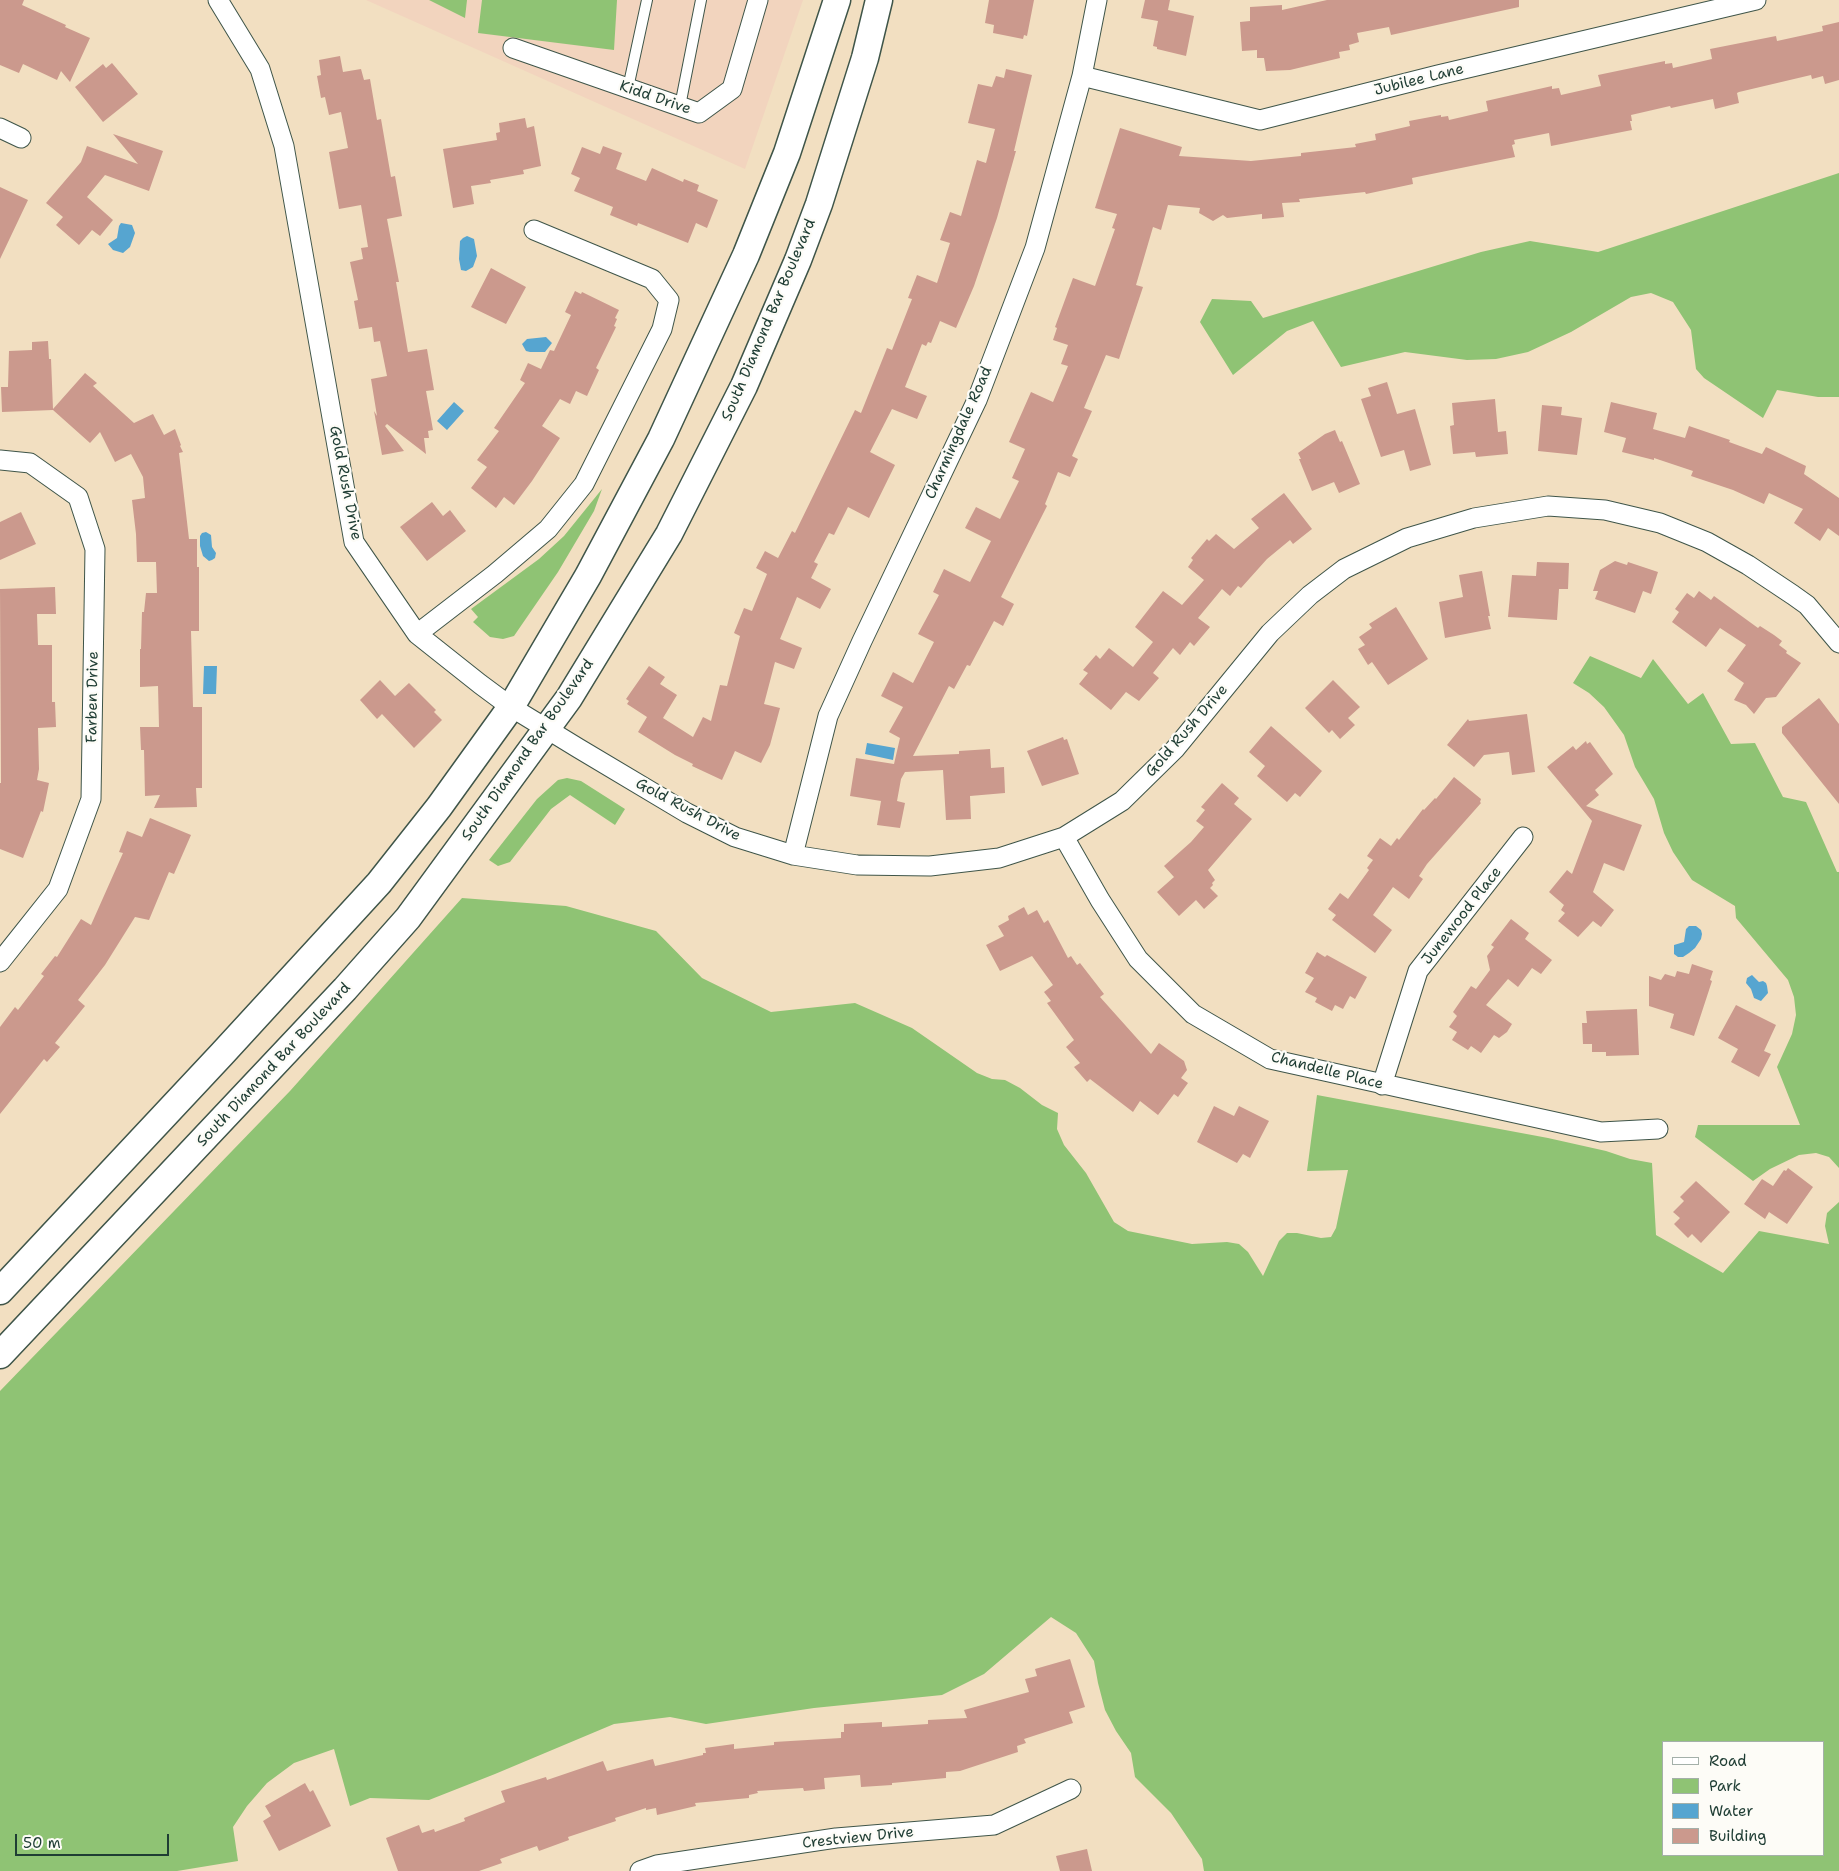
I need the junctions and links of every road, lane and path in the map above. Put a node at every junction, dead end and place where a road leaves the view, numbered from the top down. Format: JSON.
{"nodes":[{"id":1,"x":218,"y":0,"type":"edge"},
{"id":2,"x":647,"y":0,"type":"edge"},
{"id":3,"x":701,"y":0,"type":"edge"},
{"id":4,"x":758,"y":0,"type":"edge"},
{"id":5,"x":837,"y":0,"type":"edge"},
{"id":6,"x":879,"y":0,"type":"edge"},
{"id":7,"x":1097,"y":0,"type":"edge"},
{"id":8,"x":1756,"y":0,"type":"edge"},
{"id":9,"x":514,"y":48,"type":"dead end"},
{"id":10,"x":1082,"y":76,"type":"junction"},
{"id":11,"x":628,"y":88,"type":"junction"},
{"id":12,"x":680,"y":106,"type":"junction"},
{"id":13,"x":0,"y":128,"type":"edge"},
{"id":14,"x":21,"y":138,"type":"dead end"},
{"id":15,"x":534,"y":230,"type":"dead end"},
{"id":16,"x":0,"y":460,"type":"edge"},
{"id":17,"x":417,"y":634,"type":"junction"},
{"id":18,"x":1839,"y":643,"type":"edge"},
{"id":19,"x":511,"y":707,"type":"junction"},
{"id":20,"x":547,"y":729,"type":"junction"},
{"id":21,"x":1064,"y":837,"type":"junction"},
{"id":22,"x":1523,"y":837,"type":"dead end"},
{"id":23,"x":793,"y":855,"type":"junction"},
{"id":24,"x":0,"y":962,"type":"edge"},
{"id":25,"x":1382,"y":1085,"type":"junction"},
{"id":26,"x":1658,"y":1130,"type":"dead end"},
{"id":27,"x":0,"y":1291,"type":"edge"},
{"id":28,"x":0,"y":1355,"type":"edge"},
{"id":29,"x":1071,"y":1790,"type":"dead end"},
{"id":30,"x":640,"y":1871,"type":"edge"}],
"edges":[{"from":1,"to":17,"type":"street","name":"Gold Rush Drive"},
{"from":2,"to":11,"type":"lane"},
{"from":3,"to":12,"type":"lane"},
{"from":4,"to":12,"type":"street","name":"Kidd Drive"},
{"from":5,"to":19,"type":"main road"},
{"from":6,"to":20,"type":"main road","name":"South Diamond Bar Boulevard"},
{"from":7,"to":10,"type":"street","name":"Charmingdale Road"},
{"from":8,"to":10,"type":"street","name":"Jubilee Lane"},
{"from":9,"to":11,"type":"street","name":"Kidd Drive"},
{"from":10,"to":23,"type":"street","name":"Charmingdale Road"},
{"from":11,"to":12,"type":"street","name":"Kidd Drive"},
{"from":13,"to":14,"type":"street"},
{"from":15,"to":17,"type":"street"},
{"from":16,"to":24,"type":"street","name":"Farben Drive"},
{"from":17,"to":19,"type":"street","name":"Gold Rush Drive"},
{"from":18,"to":21,"type":"street","name":"Gold Rush Drive"},
{"from":19,"to":20,"type":"street","name":"Gold Rush Drive"},
{"from":19,"to":27,"type":"main road"},
{"from":20,"to":23,"type":"street","name":"Gold Rush Drive"},
{"from":20,"to":28,"type":"main road","name":"South Diamond Bar Boulevard"},
{"from":21,"to":23,"type":"street","name":"Gold Rush Drive"},
{"from":21,"to":25,"type":"street","name":"Chandelle Place"},
{"from":22,"to":25,"type":"street","name":"Junewood Place"},
{"from":25,"to":26,"type":"street","name":"Chandelle Place"},
{"from":29,"to":30,"type":"street","name":"Crestview Drive"}]}
